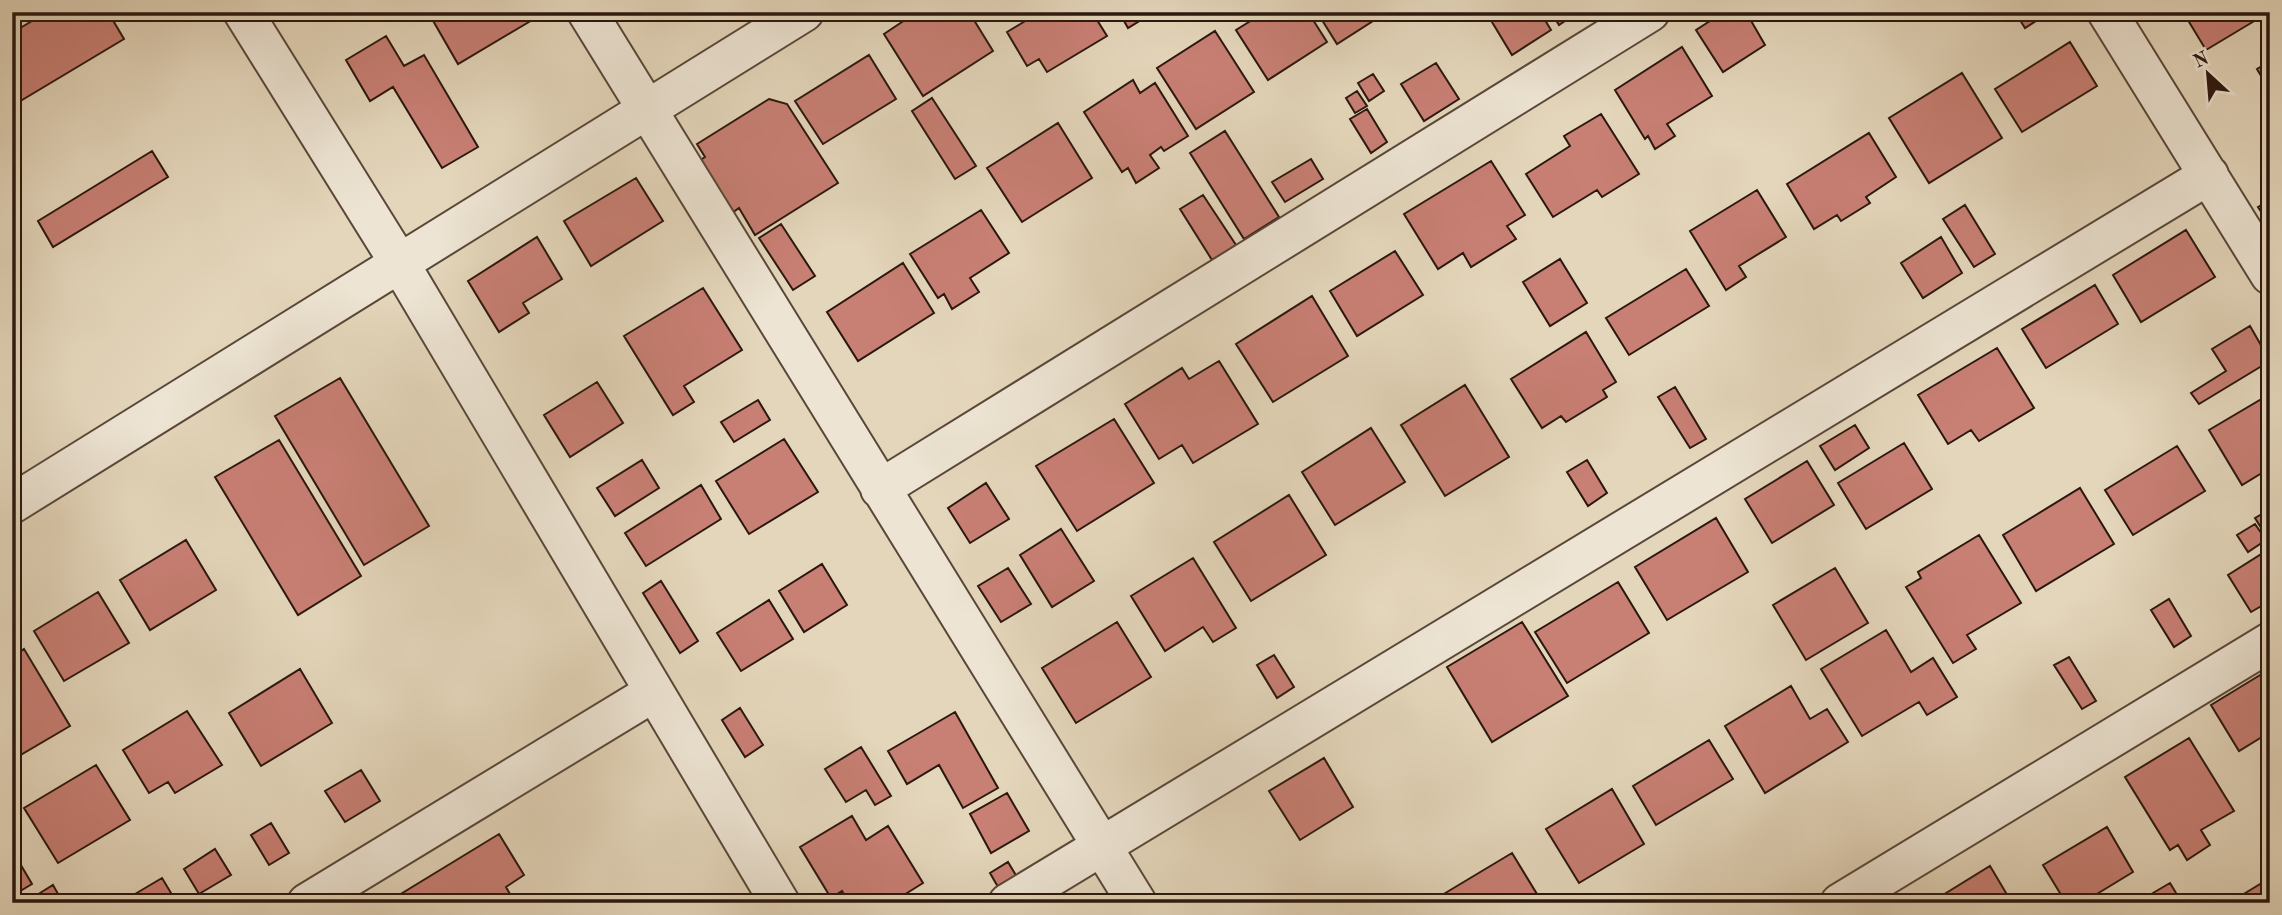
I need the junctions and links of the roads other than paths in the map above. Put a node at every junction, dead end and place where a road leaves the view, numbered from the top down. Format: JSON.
{"nodes":[{"id":1,"x":243,"y":12,"type":"edge"},
{"id":2,"x":587,"y":12,"type":"edge"},
{"id":3,"x":804,"y":12,"type":"edge"},
{"id":4,"x":1650,"y":12,"type":"edge"},
{"id":5,"x":2107,"y":12,"type":"edge"},
{"id":6,"x":647,"y":112,"type":"junction"},
{"id":7,"x":2210,"y":175,"type":"junction"},
{"id":8,"x":400,"y":264,"type":"junction"},
{"id":9,"x":2270,"y":275,"type":"edge"},
{"id":10,"x":880,"y":489,"type":"junction"},
{"id":11,"x":12,"y":504,"type":"edge"},
{"id":12,"x":2270,"y":642,"type":"edge"},
{"id":13,"x":654,"y":692,"type":"junction"},
{"id":14,"x":1101,"y":846,"type":"junction"},
{"id":15,"x":307,"y":903,"type":"edge"},
{"id":16,"x":780,"y":903,"type":"edge"},
{"id":17,"x":1008,"y":903,"type":"edge"},
{"id":18,"x":1137,"y":903,"type":"edge"},
{"id":19,"x":1840,"y":903,"type":"edge"}],
"edges":[{"from":1,"to":8,"type":"street"},
{"from":2,"to":6,"type":"street"},
{"from":3,"to":6,"type":"street"},
{"from":4,"to":10,"type":"street"},
{"from":5,"to":7,"type":"street"},
{"from":6,"to":8,"type":"street"},
{"from":6,"to":10,"type":"street"},
{"from":7,"to":9,"type":"street"},
{"from":7,"to":14,"type":"street"},
{"from":8,"to":11,"type":"street"},
{"from":8,"to":13,"type":"street"},
{"from":10,"to":14,"type":"street"},
{"from":12,"to":19,"type":"street"},
{"from":13,"to":15,"type":"street"},
{"from":13,"to":16,"type":"street"},
{"from":14,"to":17,"type":"street"},
{"from":14,"to":18,"type":"street"}]}
